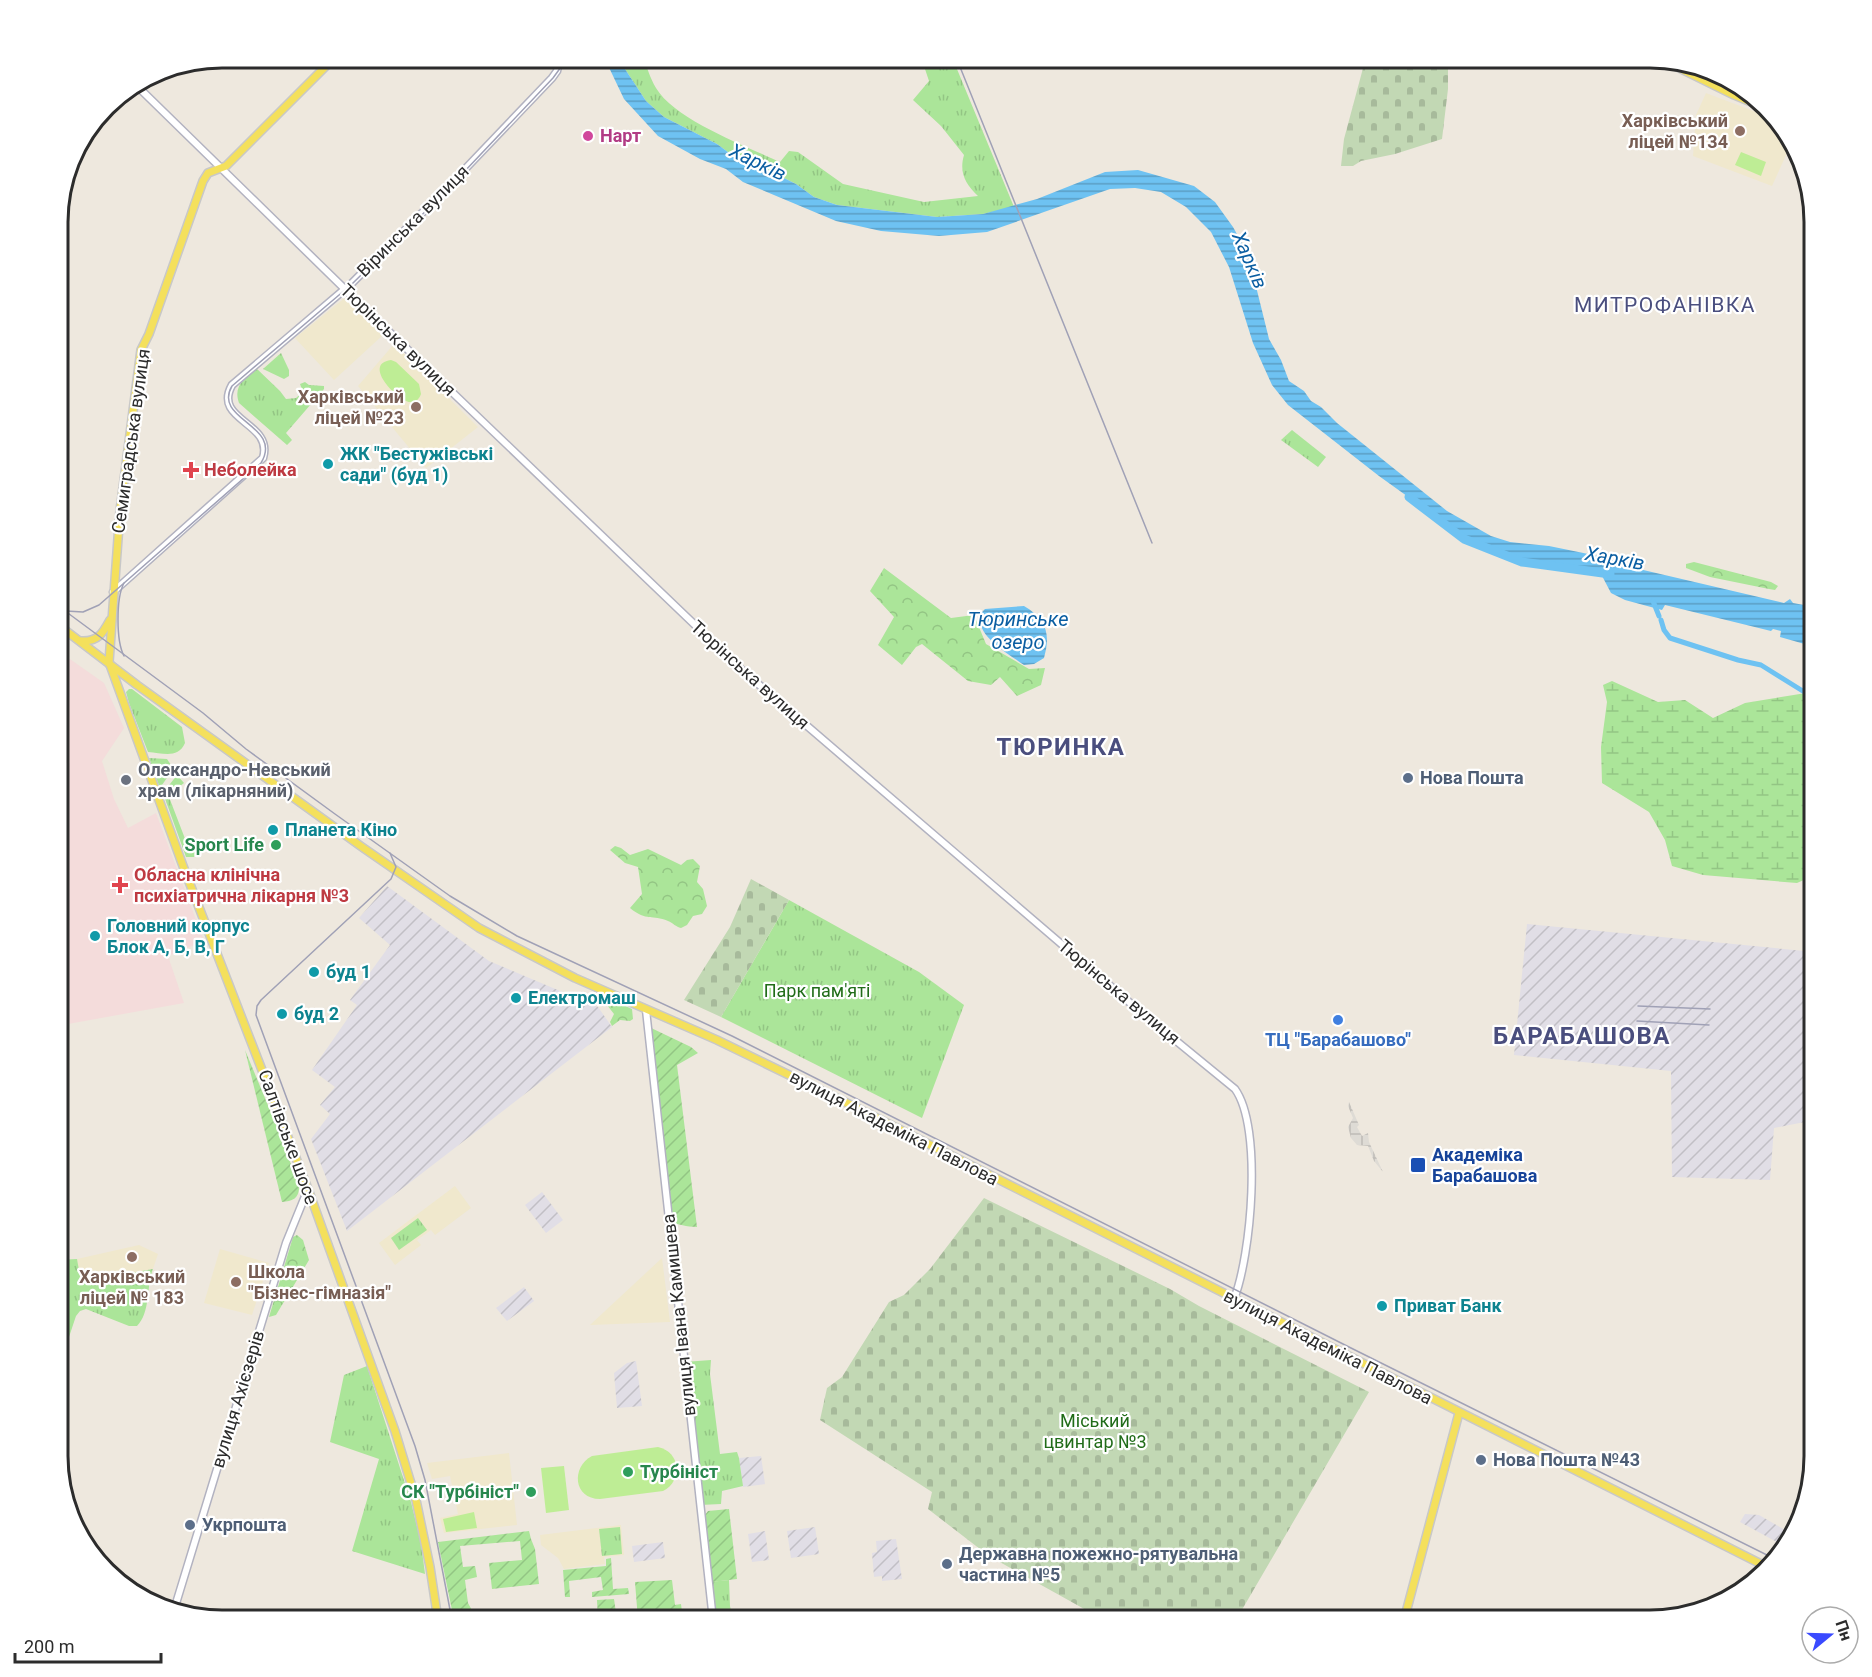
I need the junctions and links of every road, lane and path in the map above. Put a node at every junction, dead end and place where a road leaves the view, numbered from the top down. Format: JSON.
{"nodes":[{"id":1,"x":324,"y":68,"type":"edge"},
{"id":2,"x":558,"y":68,"type":"edge"},
{"id":3,"x":1688,"y":73,"type":"edge"},
{"id":4,"x":141,"y":90,"type":"edge"},
{"id":5,"x":1744,"y":99,"type":"edge"},
{"id":6,"x":220,"y":168,"type":"junction"},
{"id":7,"x":345,"y":289,"type":"junction"},
{"id":8,"x":113,"y":592,"type":"junction"},
{"id":9,"x":111,"y":617,"type":"junction"},
{"id":10,"x":68,"y":632,"type":"edge"},
{"id":11,"x":80,"y":641,"type":"junction"},
{"id":12,"x":110,"y":662,"type":"junction"},
{"id":13,"x":137,"y":684,"type":"junction"},
{"id":14,"x":122,"y":697,"type":"junction"},
{"id":15,"x":646,"y":1010,"type":"junction"},
{"id":16,"x":308,"y":1189,"type":"junction"},
{"id":17,"x":1234,"y":1299,"type":"junction"},
{"id":18,"x":1459,"y":1413,"type":"junction"},
{"id":19,"x":1760,"y":1563,"type":"edge"},
{"id":20,"x":177,"y":1602,"type":"edge"},
{"id":21,"x":436,"y":1610,"type":"edge"},
{"id":22,"x":712,"y":1610,"type":"edge"},
{"id":23,"x":1407,"y":1610,"type":"edge"}],
"edges":[{"from":1,"to":6,"type":"main road","name":"Семиградська вулиця"},
{"from":2,"to":7,"type":"main road","name":"Віринська вулиця"},
{"from":3,"to":5,"type":"main road"},
{"from":4,"to":6,"type":"main road","name":"Тюрінська вулиця"},
{"from":6,"to":7,"type":"main road","name":"Тюрінська вулиця"},
{"from":6,"to":8,"type":"main road","name":"Семиградська вулиця"},
{"from":7,"to":8,"type":"main road","name":"Віринська вулиця"},
{"from":7,"to":17,"type":"main road","name":"Тюрінська вулиця"},
{"from":8,"to":9,"type":"main road","name":"Семиградська вулиця"},
{"from":9,"to":11,"type":"main road"},
{"from":9,"to":12,"type":"main road","name":"Семиградська вулиця"},
{"from":10,"to":11,"type":"main road","name":"вулиця Академіка Павлова"},
{"from":11,"to":12,"type":"main road","name":"вулиця Академіка Павлова"},
{"from":12,"to":13,"type":"main road","name":"вулиця Академіка Павлова"},
{"from":12,"to":14,"type":"main road","name":"Салтівське шосе"},
{"from":13,"to":14,"type":"main road"},
{"from":13,"to":15,"type":"main road","name":"вулиця Академіка Павлова"},
{"from":14,"to":16,"type":"main road","name":"Салтівське шосе"},
{"from":15,"to":17,"type":"main road","name":"вулиця Академіка Павлова"},
{"from":15,"to":22,"type":"main road","name":"вулиця Івана Камишева"},
{"from":16,"to":20,"type":"main road","name":"вулиця Ахієзерів"},
{"from":16,"to":21,"type":"main road","name":"Салтівське шосе"},
{"from":17,"to":18,"type":"main road","name":"вулиця Академіка Павлова"},
{"from":18,"to":19,"type":"main road","name":"вулиця Академіка Павлова"},
{"from":18,"to":23,"type":"main road"}]}
